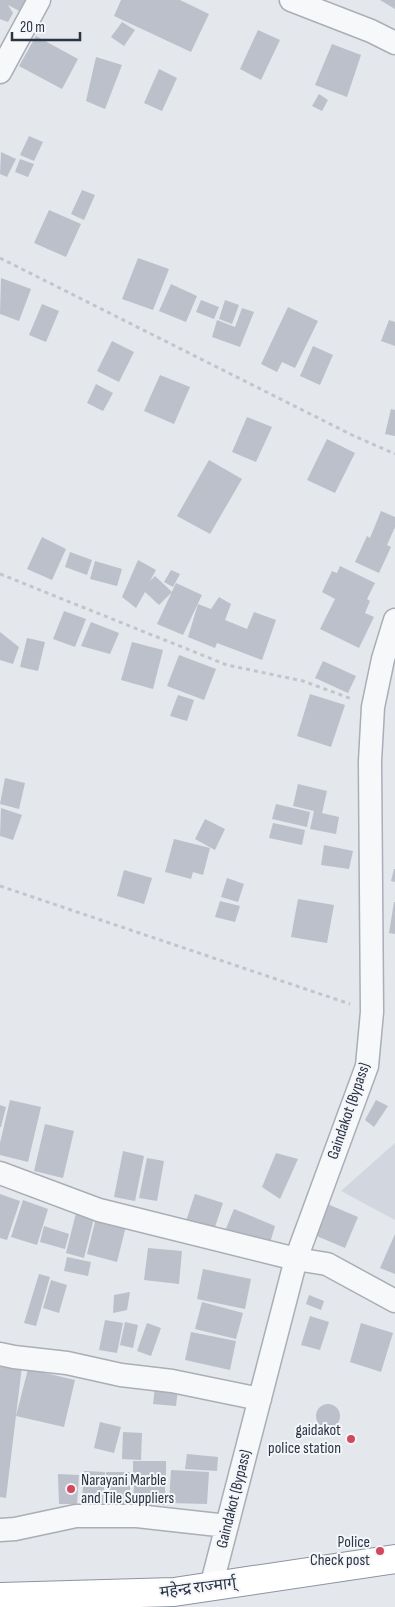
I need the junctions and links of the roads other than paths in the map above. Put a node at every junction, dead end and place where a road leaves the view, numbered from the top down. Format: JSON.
{"nodes":[{"id":1,"x":39,"y":0,"type":"edge"},
{"id":2,"x":291,"y":0,"type":"edge"},
{"id":3,"x":395,"y":42,"type":"edge"},
{"id":4,"x":0,"y":72,"type":"edge"},
{"id":5,"x":395,"y":620,"type":"edge"},
{"id":6,"x":0,"y":1173,"type":"edge"},
{"id":7,"x":296,"y":1259,"type":"junction"},
{"id":8,"x":395,"y":1301,"type":"edge"},
{"id":9,"x":0,"y":1354,"type":"edge"},
{"id":10,"x":260,"y":1399,"type":"junction"},
{"id":11,"x":227,"y":1526,"type":"junction"},
{"id":12,"x":0,"y":1530,"type":"edge"},
{"id":13,"x":395,"y":1558,"type":"edge"},
{"id":14,"x":211,"y":1588,"type":"junction"},
{"id":15,"x":0,"y":1597,"type":"edge"},
{"id":16,"x":172,"y":1600,"type":"edge"}],
"edges":[{"from":1,"to":4,"type":"street"},
{"from":2,"to":3,"type":"street"},
{"from":5,"to":7,"type":"street","name":"Gaindakot (Bypass)"},
{"from":6,"to":7,"type":"street"},
{"from":7,"to":8,"type":"street"},
{"from":7,"to":10,"type":"street","name":"Gaindakot (Bypass)"},
{"from":9,"to":10,"type":"street"},
{"from":10,"to":11,"type":"street","name":"Gaindakot (Bypass)"},
{"from":11,"to":12,"type":"street"},
{"from":11,"to":14,"type":"street","name":"Gaindakot (Bypass)"},
{"from":13,"to":14,"type":"highway","name":"महेन्द्र राज्मार्ग्"},
{"from":14,"to":16,"type":"highway","name":"महेन्द्र राज्मार्ग्"},
{"from":15,"to":16,"type":"highway","name":"महेन्द्र राज्मार्ग्"}]}
